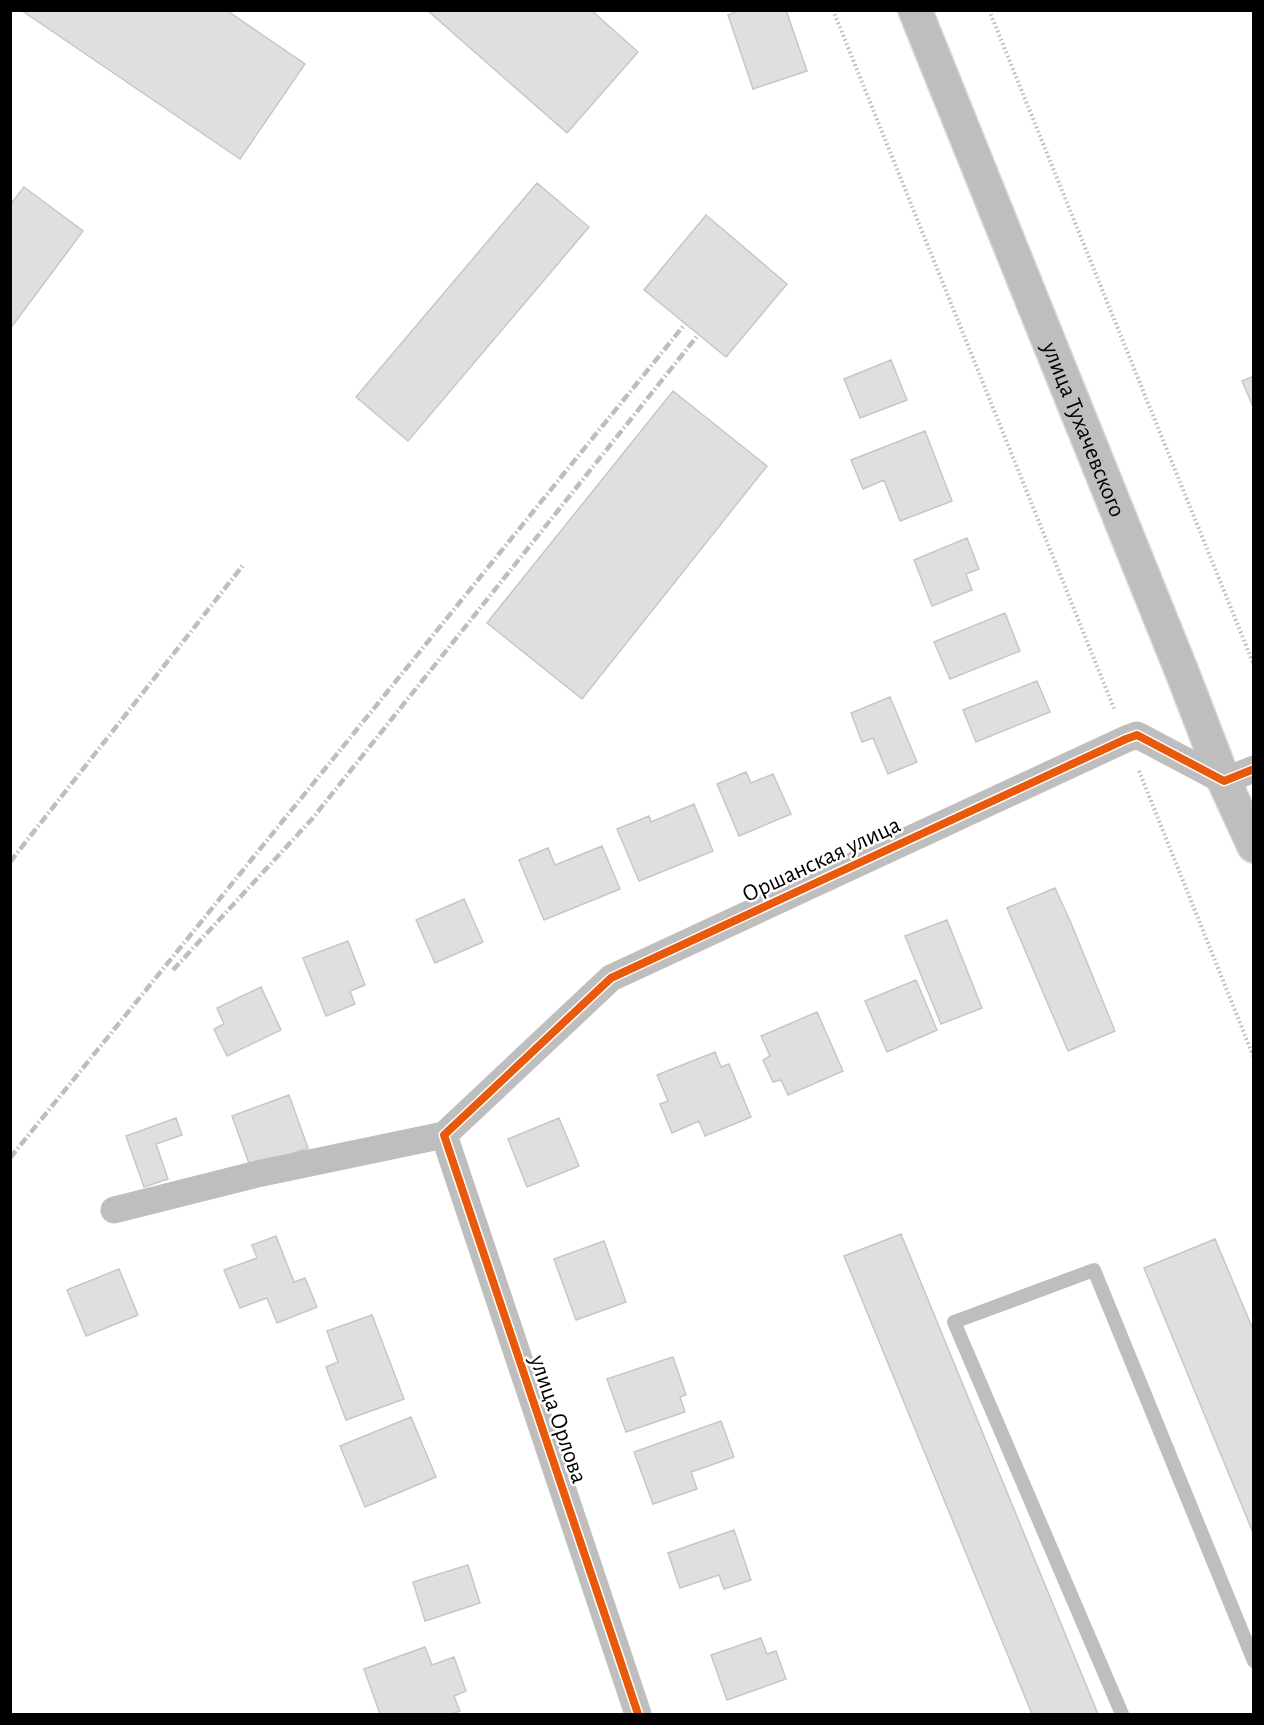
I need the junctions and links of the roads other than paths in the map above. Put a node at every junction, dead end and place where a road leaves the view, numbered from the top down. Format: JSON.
{"nodes":[{"id":1,"x":915,"y":10,"type":"edge"},
{"id":2,"x":1239,"y":775,"type":"edge"},
{"id":3,"x":1254,"y":846,"type":"edge"},
{"id":4,"x":444,"y":1135,"type":"junction"},
{"id":5,"x":114,"y":1210,"type":"dead end"},
{"id":6,"x":1254,"y":1661,"type":"edge"},
{"id":7,"x":638,"y":1714,"type":"edge"},
{"id":8,"x":1122,"y":1714,"type":"edge"}],
"edges":[{"from":1,"to":2,"type":"main road","name":"улица Тухачевского"},
{"from":2,"to":3,"type":"main road","name":"улица Тухачевского"},
{"from":2,"to":4,"type":"street","name":"Оршанская улица"},
{"from":4,"to":5,"type":"street"},
{"from":4,"to":7,"type":"street","name":"улица Орлова"},
{"from":6,"to":8,"type":"lane"}]}
